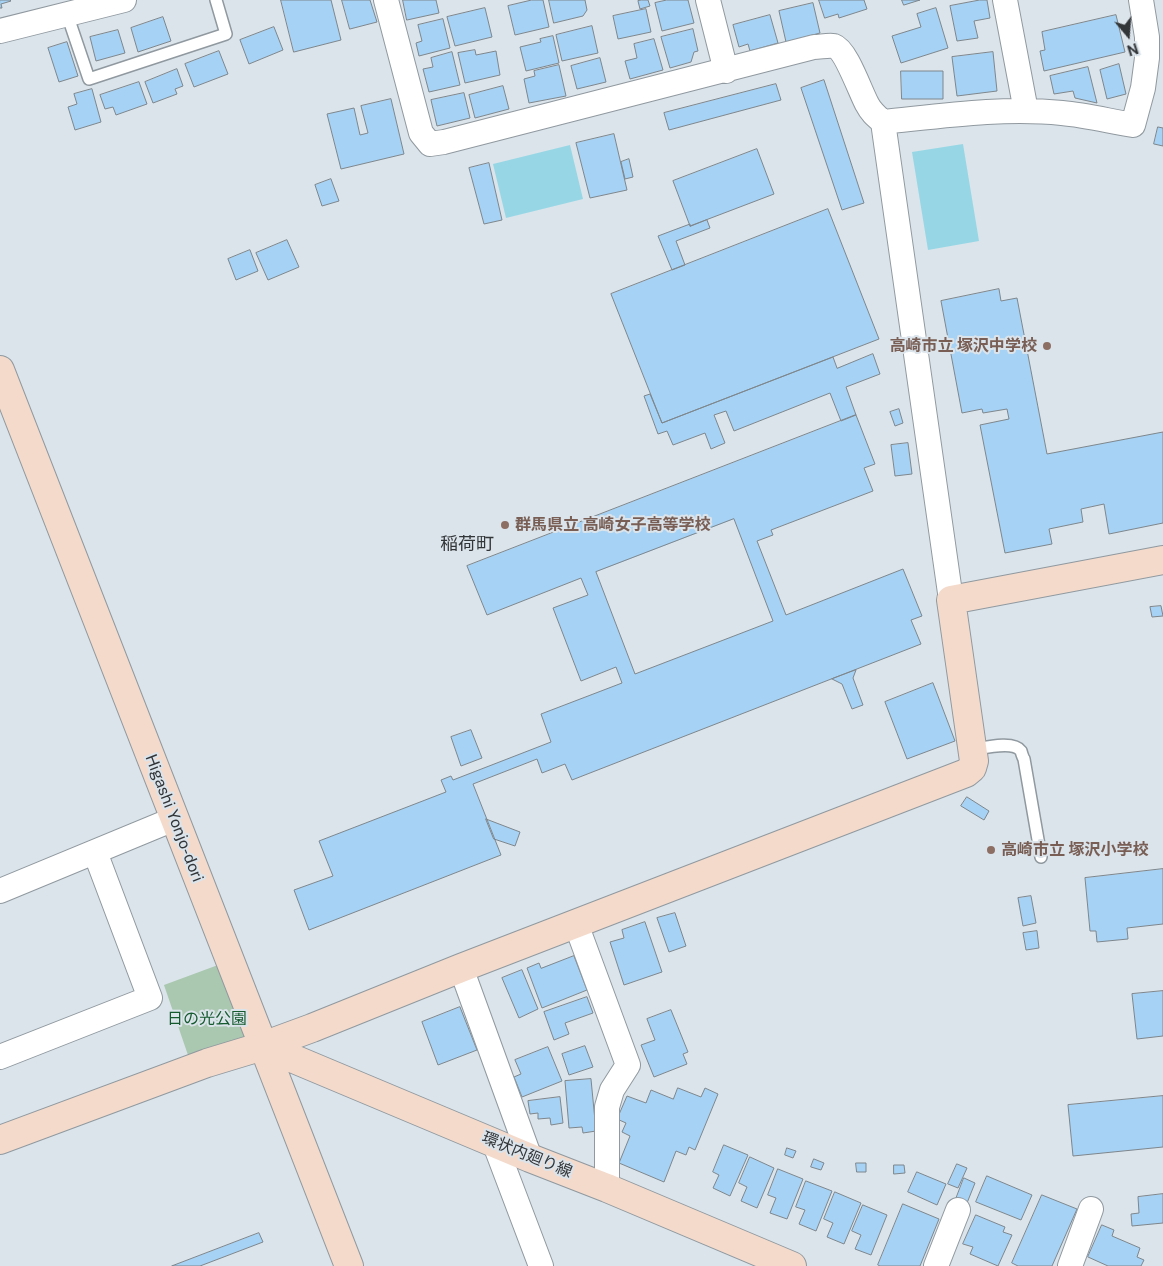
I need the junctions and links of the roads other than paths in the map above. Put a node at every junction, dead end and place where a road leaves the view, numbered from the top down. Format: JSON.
{"nodes":[{"id":1,"x":124,"y":0,"type":"edge"},
{"id":2,"x":216,"y":0,"type":"edge"},
{"id":3,"x":386,"y":0,"type":"edge"},
{"id":4,"x":708,"y":0,"type":"edge"},
{"id":5,"x":1004,"y":0,"type":"edge"},
{"id":6,"x":1142,"y":0,"type":"edge"},
{"id":7,"x":81,"y":7,"type":"edge"},
{"id":8,"x":0,"y":31,"type":"edge"},
{"id":9,"x":1155,"y":38,"type":"edge"},
{"id":10,"x":726,"y":71,"type":"junction"},
{"id":11,"x":1026,"y":111,"type":"junction"},
{"id":12,"x":883,"y":122,"type":"junction"},
{"id":13,"x":0,"y":370,"type":"edge"},
{"id":14,"x":1163,"y":560,"type":"edge"},
{"id":15,"x":951,"y":600,"type":"junction"},
{"id":16,"x":972,"y":750,"type":"junction"},
{"id":17,"x":174,"y":819,"type":"junction"},
{"id":18,"x":95,"y":852,"type":"junction"},
{"id":19,"x":1041,"y":856,"type":"dead end"},
{"id":20,"x":0,"y":891,"type":"edge"},
{"id":21,"x":576,"y":924,"type":"junction"},
{"id":22,"x":461,"y":968,"type":"junction"},
{"id":23,"x":262,"y":1046,"type":"junction"},
{"id":24,"x":0,"y":1057,"type":"edge"},
{"id":25,"x":0,"y":1140,"type":"edge"},
{"id":26,"x":494,"y":1142,"type":"junction"},
{"id":27,"x":530,"y":1158,"type":"junction"},
{"id":28,"x":607,"y":1188,"type":"junction"},
{"id":29,"x":1091,"y":1209,"type":"dead end"},
{"id":30,"x":958,"y":1210,"type":"dead end"},
{"id":31,"x":349,"y":1266,"type":"edge"},
{"id":32,"x":541,"y":1266,"type":"edge"},
{"id":33,"x":792,"y":1266,"type":"edge"},
{"id":34,"x":936,"y":1266,"type":"edge"},
{"id":35,"x":1070,"y":1266,"type":"edge"}],
"edges":[{"from":1,"to":7,"type":"street"},
{"from":2,"to":7,"type":"lane"},
{"from":3,"to":10,"type":"street"},
{"from":4,"to":10,"type":"street"},
{"from":5,"to":11,"type":"street"},
{"from":6,"to":9,"type":"street"},
{"from":7,"to":8,"type":"street"},
{"from":9,"to":11,"type":"street"},
{"from":10,"to":12,"type":"street"},
{"from":11,"to":12,"type":"street"},
{"from":12,"to":15,"type":"street"},
{"from":13,"to":17,"type":"street","name":"Higashi Yonjo-dori"},
{"from":14,"to":15,"type":"street"},
{"from":15,"to":16,"type":"street"},
{"from":16,"to":19,"type":"lane"},
{"from":16,"to":21,"type":"street"},
{"from":17,"to":18,"type":"street"},
{"from":17,"to":23,"type":"street","name":"Higashi Yonjo-dori"},
{"from":18,"to":20,"type":"street"},
{"from":18,"to":24,"type":"street"},
{"from":21,"to":22,"type":"street"},
{"from":21,"to":28,"type":"street"},
{"from":22,"to":23,"type":"street"},
{"from":22,"to":27,"type":"street"},
{"from":23,"to":25,"type":"street"},
{"from":23,"to":26,"type":"street","name":"環状内廻り線"},
{"from":23,"to":31,"type":"street","name":"Higashi Yonjo-dori"},
{"from":26,"to":27,"type":"street","name":"環状内廻り線"},
{"from":26,"to":32,"type":"street"},
{"from":27,"to":28,"type":"street","name":"環状内廻り線"},
{"from":28,"to":33,"type":"street","name":"環状内廻り線"},
{"from":29,"to":35,"type":"street"},
{"from":30,"to":34,"type":"street"}]}
